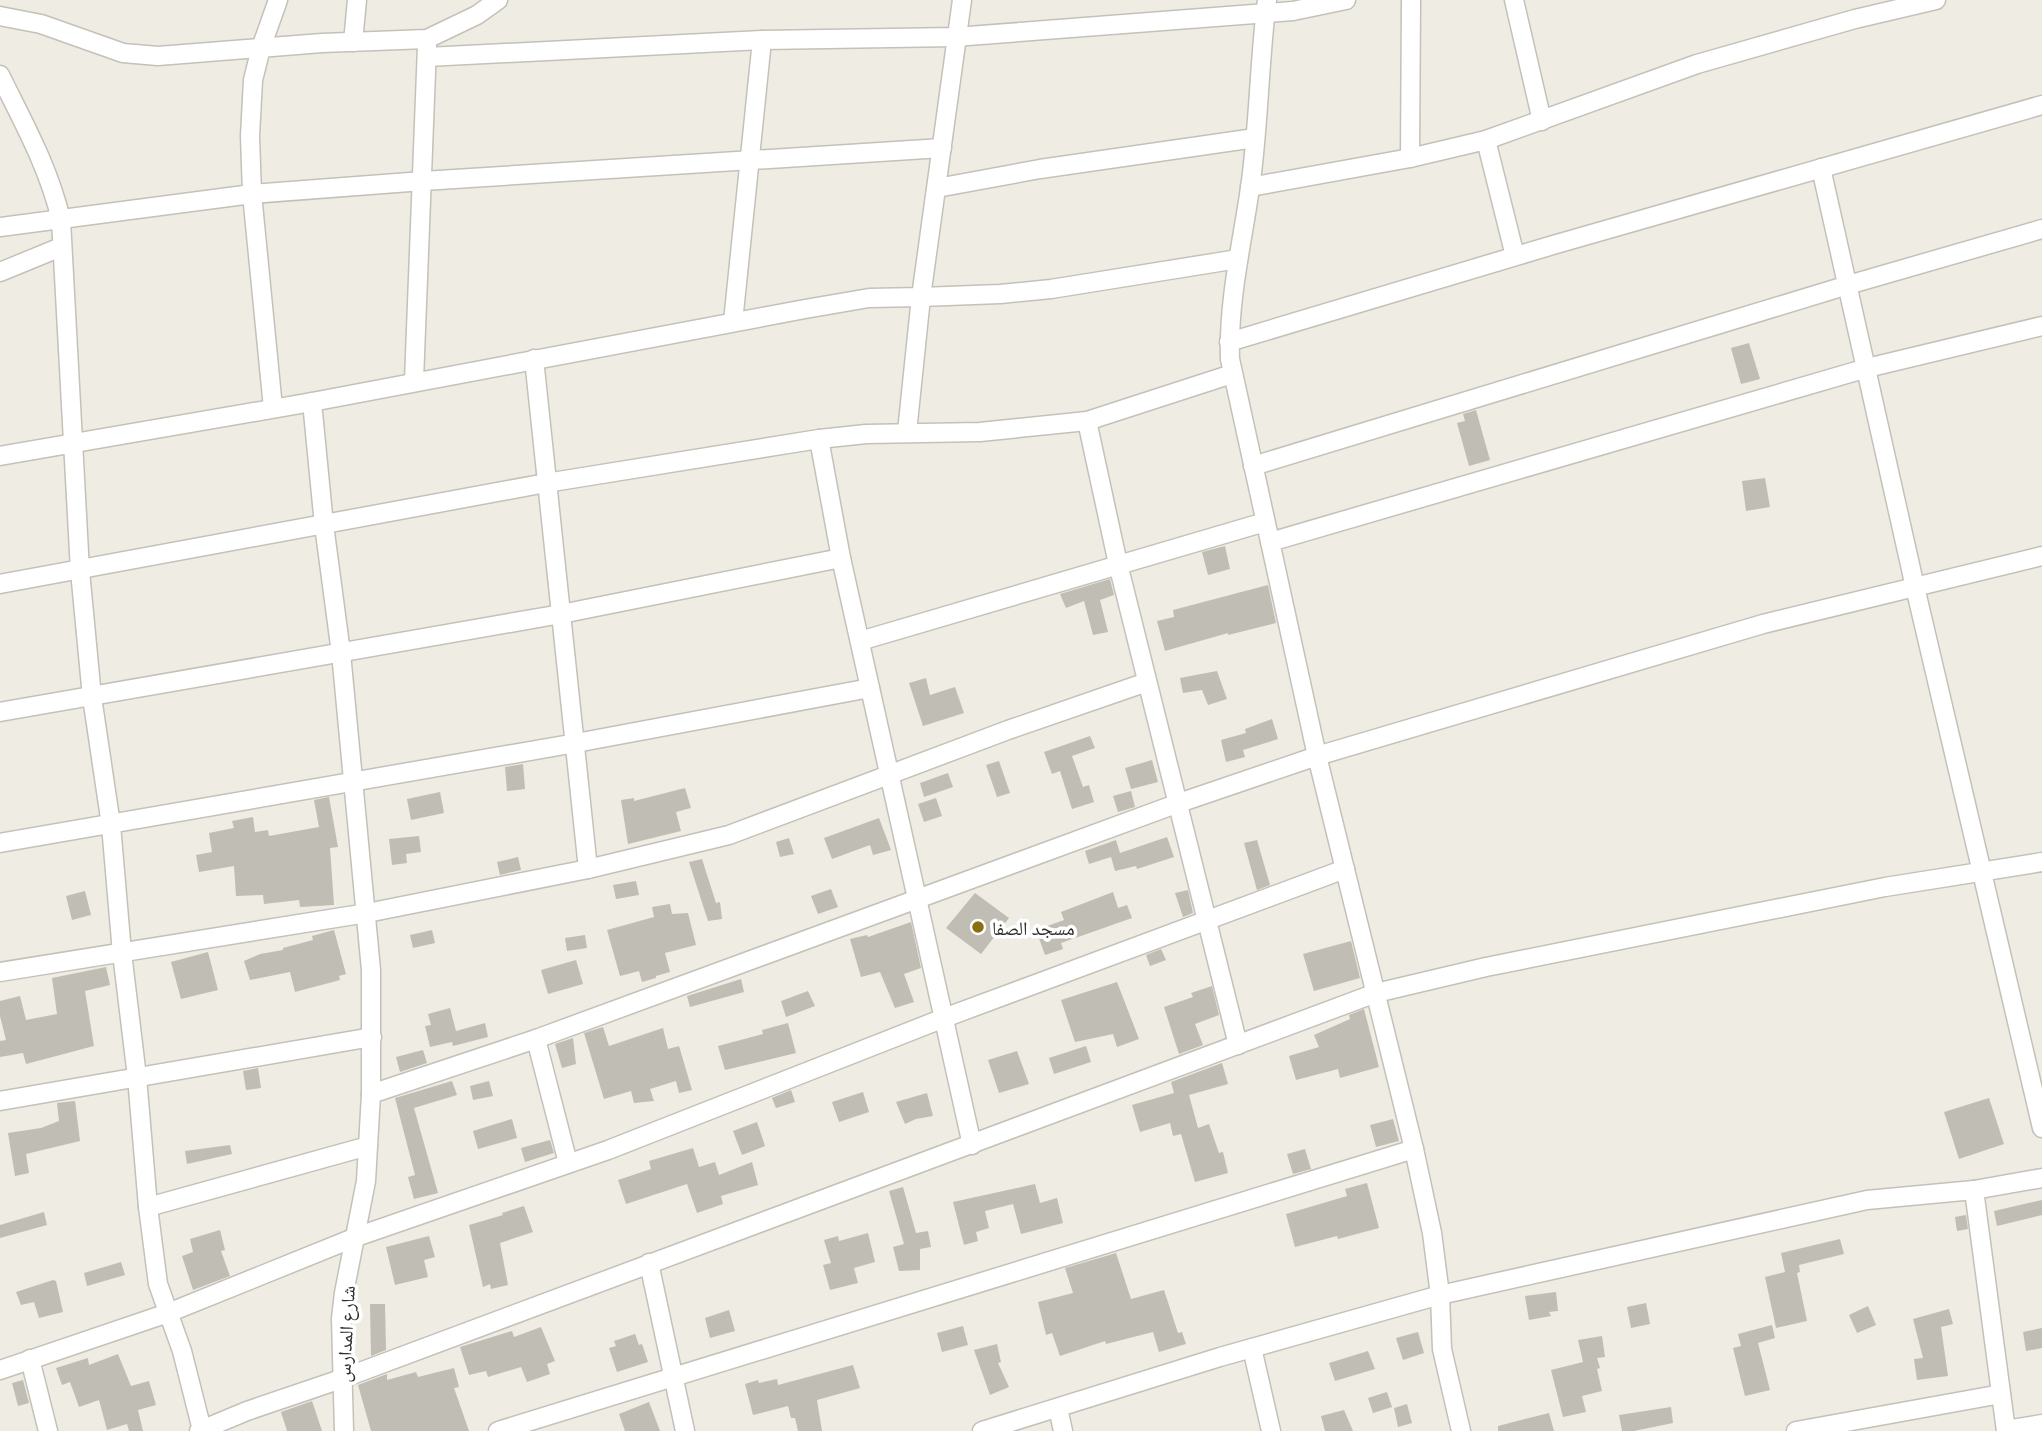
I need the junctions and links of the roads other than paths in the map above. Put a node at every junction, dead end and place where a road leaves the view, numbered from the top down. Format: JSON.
{"nodes":[{"id":1,"x":278,"y":0,"type":"edge"},
{"id":2,"x":357,"y":0,"type":"edge"},
{"id":3,"x":498,"y":0,"type":"edge"},
{"id":4,"x":962,"y":0,"type":"edge"},
{"id":5,"x":1346,"y":0,"type":"edge"},
{"id":6,"x":1411,"y":0,"type":"edge"},
{"id":7,"x":1514,"y":0,"type":"edge"},
{"id":8,"x":1936,"y":0,"type":"edge"},
{"id":9,"x":1266,"y":6,"type":"edge"},
{"id":10,"x":0,"y":16,"type":"edge"},
{"id":11,"x":955,"y":37,"type":"junction"},
{"id":12,"x":427,"y":39,"type":"junction"},
{"id":13,"x":762,"y":40,"type":"junction"},
{"id":14,"x":353,"y":42,"type":"junction"},
{"id":15,"x":261,"y":48,"type":"junction"},
{"id":16,"x":427,"y":57,"type":"junction"},
{"id":17,"x":0,"y":75,"type":"edge"},
{"id":18,"x":2042,"y":105,"type":"edge"},
{"id":19,"x":1542,"y":121,"type":"junction"},
{"id":20,"x":1255,"y":138,"type":"junction"},
{"id":21,"x":1486,"y":140,"type":"junction"},
{"id":22,"x":942,"y":148,"type":"junction"},
{"id":23,"x":1410,"y":158,"type":"junction"},
{"id":24,"x":751,"y":161,"type":"junction"},
{"id":25,"x":1821,"y":168,"type":"junction"},
{"id":26,"x":423,"y":181,"type":"junction"},
{"id":27,"x":1250,"y":187,"type":"junction"},
{"id":28,"x":937,"y":188,"type":"junction"},
{"id":29,"x":252,"y":194,"type":"junction"},
{"id":30,"x":61,"y":220,"type":"junction"},
{"id":31,"x":0,"y":226,"type":"edge"},
{"id":32,"x":2042,"y":229,"type":"edge"},
{"id":33,"x":61,"y":247,"type":"junction"},
{"id":34,"x":1516,"y":256,"type":"junction"},
{"id":35,"x":1238,"y":259,"type":"junction"},
{"id":36,"x":0,"y":272,"type":"edge"},
{"id":37,"x":1848,"y":285,"type":"junction"},
{"id":38,"x":921,"y":297,"type":"junction"},
{"id":39,"x":733,"y":321,"type":"junction"},
{"id":40,"x":2042,"y":326,"type":"edge"},
{"id":41,"x":1229,"y":342,"type":"junction"},
{"id":42,"x":534,"y":359,"type":"junction"},
{"id":43,"x":1867,"y":368,"type":"junction"},
{"id":44,"x":1232,"y":374,"type":"junction"},
{"id":45,"x":414,"y":381,"type":"junction"},
{"id":46,"x":312,"y":402,"type":"junction"},
{"id":47,"x":273,"y":408,"type":"junction"},
{"id":48,"x":1087,"y":421,"type":"junction"},
{"id":49,"x":907,"y":432,"type":"junction"},
{"id":50,"x":819,"y":439,"type":"junction"},
{"id":51,"x":74,"y":442,"type":"junction"},
{"id":52,"x":0,"y":456,"type":"edge"},
{"id":53,"x":1253,"y":466,"type":"junction"},
{"id":54,"x":546,"y":483,"type":"junction"},
{"id":55,"x":1265,"y":522,"type":"junction"},
{"id":56,"x":324,"y":525,"type":"junction"},
{"id":57,"x":1270,"y":542,"type":"junction"},
{"id":58,"x":2042,"y":556,"type":"edge"},
{"id":59,"x":841,"y":558,"type":"junction"},
{"id":60,"x":1118,"y":564,"type":"junction"},
{"id":61,"x":80,"y":571,"type":"junction"},
{"id":62,"x":0,"y":584,"type":"edge"},
{"id":63,"x":1915,"y":587,"type":"junction"},
{"id":64,"x":561,"y":614,"type":"junction"},
{"id":65,"x":860,"y":641,"type":"junction"},
{"id":66,"x":341,"y":653,"type":"junction"},
{"id":67,"x":1147,"y":682,"type":"junction"},
{"id":68,"x":870,"y":688,"type":"junction"},
{"id":69,"x":92,"y":697,"type":"junction"},
{"id":70,"x":0,"y":712,"type":"edge"},
{"id":71,"x":576,"y":743,"type":"junction"},
{"id":72,"x":1317,"y":756,"type":"junction"},
{"id":73,"x":890,"y":774,"type":"junction"},
{"id":74,"x":354,"y":781,"type":"junction"},
{"id":75,"x":1176,"y":804,"type":"junction"},
{"id":76,"x":111,"y":825,"type":"junction"},
{"id":77,"x":0,"y":843,"type":"edge"},
{"id":78,"x":2042,"y":862,"type":"edge"},
{"id":79,"x":588,"y":869,"type":"junction"},
{"id":80,"x":1345,"y":869,"type":"junction"},
{"id":81,"x":1981,"y":872,"type":"junction"},
{"id":82,"x":917,"y":898,"type":"junction"},
{"id":83,"x":367,"y":913,"type":"junction"},
{"id":84,"x":1206,"y":919,"type":"junction"},
{"id":85,"x":122,"y":953,"type":"junction"},
{"id":86,"x":0,"y":972,"type":"edge"},
{"id":87,"x":1376,"y":993,"type":"junction"},
{"id":88,"x":944,"y":1018,"type":"junction"},
{"id":89,"x":372,"y":1037,"type":"junction"},
{"id":90,"x":536,"y":1039,"type":"junction"},
{"id":91,"x":1238,"y":1045,"type":"junction"},
{"id":92,"x":137,"y":1077,"type":"junction"},
{"id":93,"x":371,"y":1094,"type":"junction"},
{"id":94,"x":0,"y":1101,"type":"edge"},
{"id":95,"x":2042,"y":1128,"type":"edge"},
{"id":96,"x":972,"y":1145,"type":"junction"},
{"id":97,"x":368,"y":1146,"type":"junction"},
{"id":98,"x":1414,"y":1149,"type":"junction"},
{"id":99,"x":568,"y":1163,"type":"junction"},
{"id":100,"x":2042,"y":1178,"type":"edge"},
{"id":101,"x":1973,"y":1190,"type":"junction"},
{"id":102,"x":148,"y":1207,"type":"junction"},
{"id":103,"x":356,"y":1237,"type":"junction"},
{"id":104,"x":649,"y":1263,"type":"junction"},
{"id":105,"x":1440,"y":1295,"type":"junction"},
{"id":106,"x":168,"y":1313,"type":"junction"},
{"id":107,"x":1252,"y":1348,"type":"junction"},
{"id":108,"x":30,"y":1359,"type":"junction"},
{"id":109,"x":0,"y":1370,"type":"edge"},
{"id":110,"x":673,"y":1377,"type":"junction"},
{"id":111,"x":341,"y":1379,"type":"junction"},
{"id":112,"x":2001,"y":1394,"type":"junction"},
{"id":113,"x":1058,"y":1408,"type":"junction"},
{"id":114,"x":2042,"y":1424,"type":"edge"},
{"id":115,"x":200,"y":1430,"type":"edge"},
{"id":116,"x":2006,"y":1430,"type":"edge"},
{"id":117,"x":48,"y":1431,"type":"edge"},
{"id":118,"x":344,"y":1431,"type":"edge"},
{"id":119,"x":498,"y":1431,"type":"edge"},
{"id":120,"x":685,"y":1431,"type":"edge"},
{"id":121,"x":982,"y":1431,"type":"edge"},
{"id":122,"x":1063,"y":1431,"type":"edge"},
{"id":123,"x":1270,"y":1431,"type":"edge"},
{"id":124,"x":1461,"y":1431,"type":"edge"},
{"id":125,"x":1796,"y":1431,"type":"edge"}],
"edges":[{"from":1,"to":15,"type":"street"},
{"from":2,"to":14,"type":"street"},
{"from":3,"to":12,"type":"street"},
{"from":4,"to":11,"type":"street"},
{"from":5,"to":9,"type":"street"},
{"from":6,"to":23,"type":"street"},
{"from":7,"to":19,"type":"street"},
{"from":8,"to":19,"type":"street"},
{"from":9,"to":11,"type":"street"},
{"from":9,"to":20,"type":"street"},
{"from":10,"to":15,"type":"street"},
{"from":11,"to":13,"type":"street"},
{"from":11,"to":22,"type":"street"},
{"from":12,"to":14,"type":"street"},
{"from":12,"to":16,"type":"street"},
{"from":13,"to":16,"type":"street"},
{"from":13,"to":24,"type":"street"},
{"from":14,"to":15,"type":"street"},
{"from":15,"to":29,"type":"street"},
{"from":16,"to":26,"type":"street"},
{"from":17,"to":30,"type":"street"},
{"from":18,"to":25,"type":"street"},
{"from":19,"to":21,"type":"street"},
{"from":20,"to":27,"type":"street"},
{"from":20,"to":28,"type":"street"},
{"from":21,"to":23,"type":"street"},
{"from":21,"to":34,"type":"street"},
{"from":22,"to":24,"type":"street"},
{"from":22,"to":28,"type":"street"},
{"from":23,"to":27,"type":"street"},
{"from":24,"to":26,"type":"street"},
{"from":24,"to":39,"type":"street"},
{"from":25,"to":34,"type":"street"},
{"from":25,"to":37,"type":"street"},
{"from":26,"to":29,"type":"street"},
{"from":26,"to":45,"type":"street"},
{"from":27,"to":35,"type":"street"},
{"from":28,"to":38,"type":"street"},
{"from":29,"to":30,"type":"street"},
{"from":29,"to":47,"type":"street"},
{"from":30,"to":31,"type":"street"},
{"from":30,"to":33,"type":"street"},
{"from":32,"to":37,"type":"street"},
{"from":33,"to":36,"type":"street"},
{"from":33,"to":51,"type":"street"},
{"from":34,"to":41,"type":"street"},
{"from":35,"to":38,"type":"street"},
{"from":35,"to":41,"type":"street"},
{"from":37,"to":43,"type":"street"},
{"from":37,"to":53,"type":"street"},
{"from":38,"to":39,"type":"street"},
{"from":38,"to":49,"type":"street"},
{"from":39,"to":42,"type":"street"},
{"from":40,"to":43,"type":"street"},
{"from":41,"to":44,"type":"street"},
{"from":42,"to":45,"type":"street"},
{"from":42,"to":54,"type":"street"},
{"from":43,"to":57,"type":"street"},
{"from":43,"to":63,"type":"street"},
{"from":44,"to":48,"type":"street"},
{"from":44,"to":53,"type":"street"},
{"from":45,"to":46,"type":"street"},
{"from":46,"to":47,"type":"street"},
{"from":46,"to":56,"type":"street","name":"شارع المدارس"},
{"from":47,"to":51,"type":"street"},
{"from":48,"to":49,"type":"street"},
{"from":48,"to":60,"type":"street"},
{"from":49,"to":50,"type":"street"},
{"from":50,"to":54,"type":"street"},
{"from":50,"to":59,"type":"street"},
{"from":51,"to":52,"type":"street"},
{"from":51,"to":61,"type":"street"},
{"from":53,"to":55,"type":"street"},
{"from":54,"to":56,"type":"street"},
{"from":54,"to":64,"type":"street"},
{"from":55,"to":57,"type":"street"},
{"from":55,"to":60,"type":"street"},
{"from":56,"to":61,"type":"street"},
{"from":56,"to":66,"type":"street","name":"شارع المدارس"},
{"from":57,"to":72,"type":"street"},
{"from":58,"to":63,"type":"street"},
{"from":59,"to":64,"type":"street"},
{"from":59,"to":65,"type":"street"},
{"from":60,"to":65,"type":"street"},
{"from":60,"to":67,"type":"street"},
{"from":61,"to":62,"type":"street"},
{"from":61,"to":69,"type":"street"},
{"from":63,"to":72,"type":"street"},
{"from":63,"to":81,"type":"street"},
{"from":64,"to":66,"type":"street"},
{"from":64,"to":71,"type":"street"},
{"from":65,"to":68,"type":"street"},
{"from":66,"to":69,"type":"street"},
{"from":66,"to":74,"type":"street","name":"شارع المدارس"},
{"from":67,"to":73,"type":"street"},
{"from":67,"to":75,"type":"street"},
{"from":68,"to":71,"type":"street"},
{"from":68,"to":73,"type":"street"},
{"from":69,"to":70,"type":"street"},
{"from":69,"to":76,"type":"street"},
{"from":71,"to":74,"type":"street"},
{"from":71,"to":79,"type":"street"},
{"from":72,"to":75,"type":"street"},
{"from":72,"to":80,"type":"street"},
{"from":73,"to":79,"type":"street"},
{"from":73,"to":82,"type":"street"},
{"from":74,"to":76,"type":"street"},
{"from":74,"to":83,"type":"street","name":"شارع المدارس"},
{"from":75,"to":82,"type":"street"},
{"from":75,"to":84,"type":"street"},
{"from":76,"to":77,"type":"street"},
{"from":76,"to":85,"type":"street"},
{"from":78,"to":81,"type":"street"},
{"from":79,"to":83,"type":"street"},
{"from":80,"to":84,"type":"street"},
{"from":80,"to":87,"type":"street"},
{"from":81,"to":87,"type":"street"},
{"from":81,"to":95,"type":"street"},
{"from":82,"to":88,"type":"street"},
{"from":82,"to":90,"type":"street"},
{"from":83,"to":85,"type":"street"},
{"from":83,"to":89,"type":"street","name":"شارع المدارس"},
{"from":84,"to":88,"type":"street"},
{"from":84,"to":91,"type":"street"},
{"from":85,"to":86,"type":"street"},
{"from":85,"to":92,"type":"street"},
{"from":87,"to":91,"type":"street"},
{"from":87,"to":98,"type":"street"},
{"from":88,"to":96,"type":"street"},
{"from":88,"to":99,"type":"street"},
{"from":89,"to":92,"type":"street"},
{"from":89,"to":93,"type":"street","name":"شارع المدارس"},
{"from":90,"to":93,"type":"street"},
{"from":90,"to":99,"type":"street"},
{"from":91,"to":96,"type":"street"},
{"from":92,"to":94,"type":"street"},
{"from":92,"to":102,"type":"street"},
{"from":93,"to":97,"type":"street","name":"شارع المدارس"},
{"from":96,"to":104,"type":"street"},
{"from":97,"to":102,"type":"street"},
{"from":97,"to":103,"type":"street","name":"شارع المدارس"},
{"from":98,"to":105,"type":"street"},
{"from":98,"to":110,"type":"street"},
{"from":99,"to":103,"type":"street"},
{"from":100,"to":101,"type":"street"},
{"from":101,"to":105,"type":"street"},
{"from":101,"to":112,"type":"street"},
{"from":102,"to":106,"type":"street"},
{"from":103,"to":106,"type":"street"},
{"from":103,"to":111,"type":"street","name":"شارع المدارس"},
{"from":104,"to":110,"type":"street"},
{"from":104,"to":111,"type":"street"},
{"from":105,"to":107,"type":"street"},
{"from":105,"to":124,"type":"street"},
{"from":106,"to":108,"type":"street"},
{"from":106,"to":115,"type":"street"},
{"from":107,"to":113,"type":"street"},
{"from":107,"to":123,"type":"street"},
{"from":108,"to":109,"type":"street"},
{"from":108,"to":117,"type":"street"},
{"from":110,"to":119,"type":"street"},
{"from":110,"to":120,"type":"street"},
{"from":111,"to":115,"type":"street"},
{"from":111,"to":118,"type":"street","name":"شارع المدارس"},
{"from":112,"to":116,"type":"street"},
{"from":112,"to":125,"type":"street"},
{"from":113,"to":121,"type":"street"},
{"from":113,"to":122,"type":"street"},
{"from":114,"to":116,"type":"street"}]}
